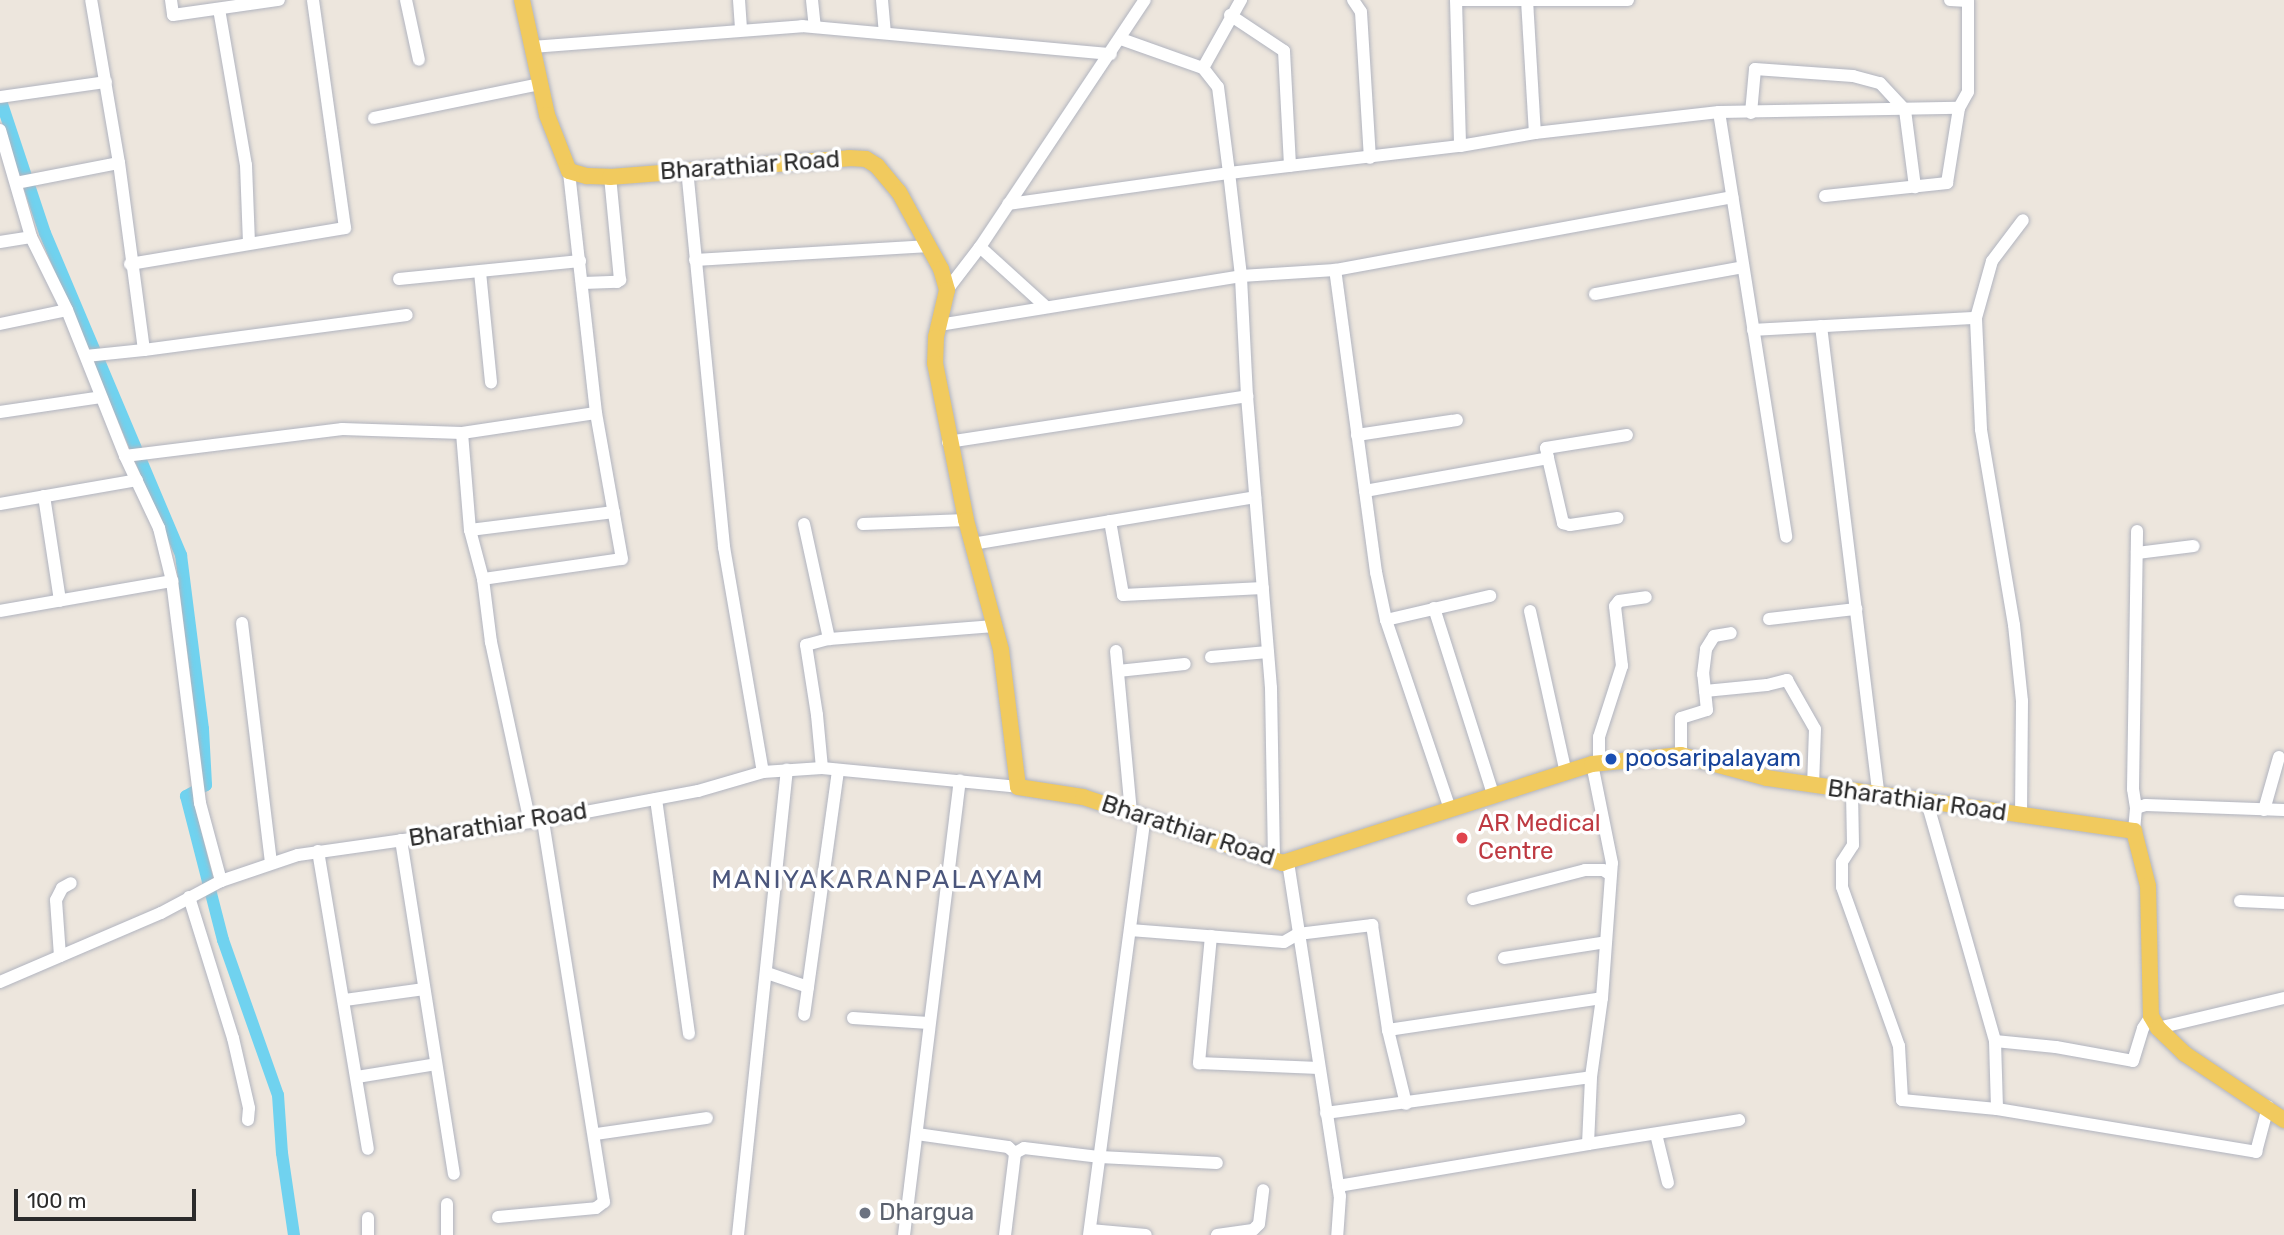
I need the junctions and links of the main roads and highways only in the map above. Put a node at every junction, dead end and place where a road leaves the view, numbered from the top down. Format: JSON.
{"nodes":[{"id":1,"x":522,"y":0,"type":"edge"},
{"id":2,"x":2284,"y":1120,"type":"edge"}],
"edges":[{"from":1,"to":2,"type":"main road","name":"Bharathiar Road"}]}
